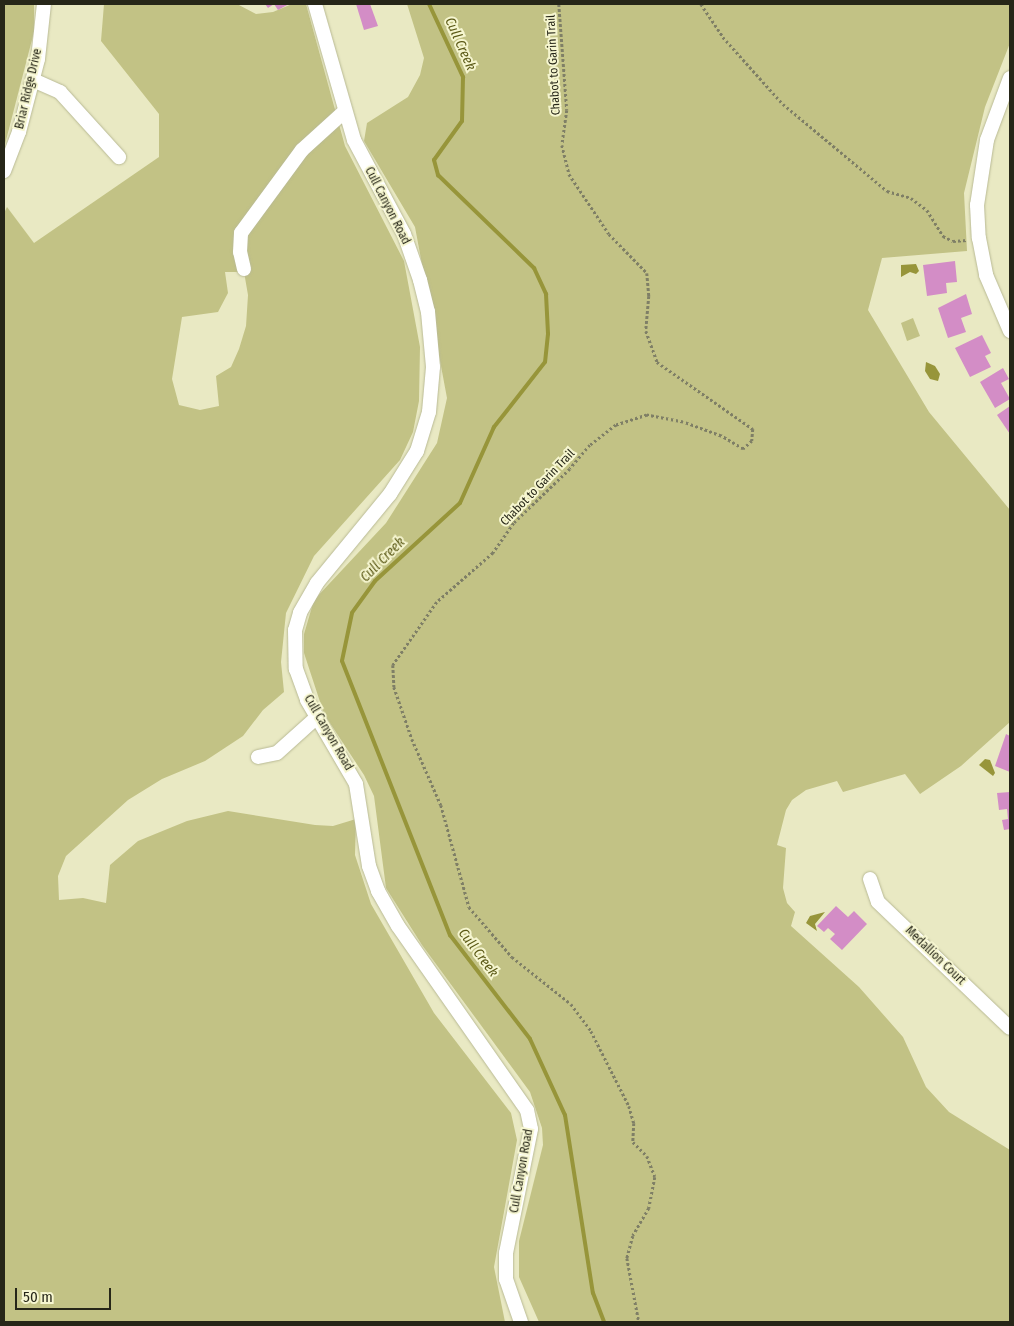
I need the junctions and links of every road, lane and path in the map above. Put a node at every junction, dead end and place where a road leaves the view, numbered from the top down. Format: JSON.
{"nodes":[{"id":1,"x":44,"y":4,"type":"edge"},
{"id":2,"x":315,"y":4,"type":"edge"},
{"id":3,"x":559,"y":4,"type":"edge"},
{"id":4,"x":701,"y":4,"type":"edge"},
{"id":5,"x":1010,"y":78,"type":"edge"},
{"id":6,"x":33,"y":80,"type":"junction"},
{"id":7,"x":345,"y":111,"type":"junction"},
{"id":8,"x":119,"y":157,"type":"dead end"},
{"id":9,"x":4,"y":172,"type":"edge"},
{"id":10,"x":979,"y":238,"type":"junction"},
{"id":11,"x":244,"y":268,"type":"dead end"},
{"id":12,"x":1010,"y":331,"type":"edge"},
{"id":13,"x":317,"y":717,"type":"junction"},
{"id":14,"x":258,"y":757,"type":"dead end"},
{"id":15,"x":870,"y":878,"type":"dead end"},
{"id":16,"x":1010,"y":1028,"type":"edge"},
{"id":17,"x":521,"y":1322,"type":"edge"},
{"id":18,"x":639,"y":1322,"type":"edge"}],
"edges":[{"from":1,"to":6,"type":"street","name":"Briar Ridge Drive"},
{"from":2,"to":7,"type":"street","name":"Cull Canyon Road"},
{"from":3,"to":18,"type":"path","name":"Chabot to Garin Trail"},
{"from":4,"to":10,"type":"path"},
{"from":5,"to":10,"type":"street"},
{"from":6,"to":8,"type":"street"},
{"from":6,"to":9,"type":"street","name":"Briar Ridge Drive"},
{"from":7,"to":11,"type":"street"},
{"from":7,"to":13,"type":"street","name":"Cull Canyon Road"},
{"from":10,"to":12,"type":"street"},
{"from":13,"to":14,"type":"street"},
{"from":13,"to":17,"type":"street","name":"Cull Canyon Road"},
{"from":15,"to":16,"type":"street","name":"Medallion Court"}]}
